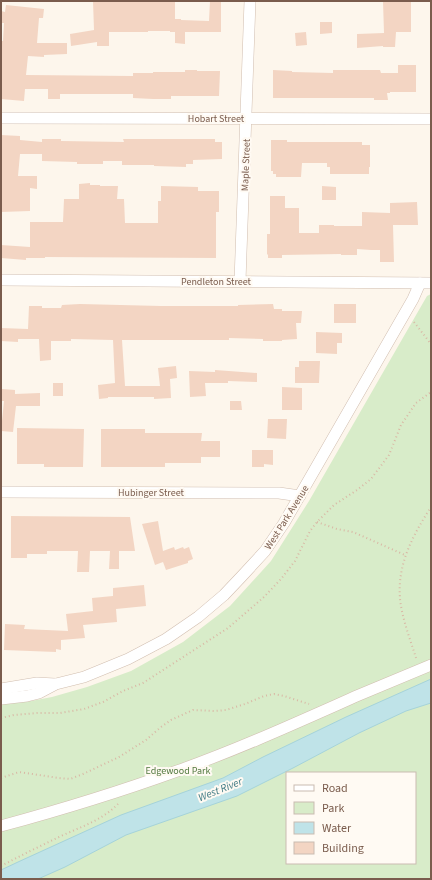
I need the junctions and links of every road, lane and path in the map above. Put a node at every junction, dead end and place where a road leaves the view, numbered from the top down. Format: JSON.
{"nodes":[{"id":1,"x":250,"y":1,"type":"edge"},
{"id":2,"x":1,"y":118,"type":"edge"},
{"id":3,"x":246,"y":118,"type":"junction"},
{"id":4,"x":431,"y":119,"type":"edge"},
{"id":5,"x":1,"y":280,"type":"edge"},
{"id":6,"x":240,"y":281,"type":"junction"},
{"id":7,"x":425,"y":283,"type":"edge"},
{"id":8,"x":414,"y":322,"type":"dead end"},
{"id":9,"x":431,"y":344,"type":"edge"},
{"id":10,"x":431,"y":392,"type":"edge"},
{"id":11,"x":1,"y":492,"type":"edge"},
{"id":12,"x":300,"y":496,"type":"junction"},
{"id":13,"x":431,"y":507,"type":"edge"},
{"id":14,"x":405,"y":555,"type":"junction"},
{"id":15,"x":431,"y":665,"type":"edge"},
{"id":16,"x":420,"y":670,"type":"junction"},
{"id":17,"x":56,"y":684,"type":"junction"},
{"id":18,"x":1,"y":689,"type":"edge"},
{"id":19,"x":1,"y":699,"type":"edge"},
{"id":20,"x":322,"y":712,"type":"junction"},
{"id":21,"x":1,"y":778,"type":"edge"},
{"id":22,"x":122,"y":790,"type":"junction"},
{"id":23,"x":1,"y":826,"type":"edge"},
{"id":24,"x":1,"y":866,"type":"edge"}],
"edges":[{"from":1,"to":3,"type":"street","name":"Maple Street"},
{"from":2,"to":3,"type":"street","name":"Hobart Street"},
{"from":3,"to":4,"type":"street","name":"Hobart Street"},
{"from":3,"to":6,"type":"street","name":"Maple Street"},
{"from":5,"to":6,"type":"street","name":"Pendleton Street"},
{"from":6,"to":7,"type":"street","name":"Pendleton Street"},
{"from":7,"to":12,"type":"street","name":"West Park Avenue"},
{"from":8,"to":9,"type":"path"},
{"from":10,"to":14,"type":"path"},
{"from":11,"to":12,"type":"street","name":"Hubinger Street"},
{"from":12,"to":17,"type":"street","name":"West Park Avenue"},
{"from":13,"to":14,"type":"path"},
{"from":14,"to":16,"type":"path"},
{"from":15,"to":16,"type":"street"},
{"from":16,"to":20,"type":"street"},
{"from":17,"to":18,"type":"street","name":"West Park Avenue"},
{"from":17,"to":19,"type":"street","name":"West Park Avenue"},
{"from":20,"to":21,"type":"path"},
{"from":20,"to":22,"type":"street"},
{"from":22,"to":23,"type":"street"},
{"from":22,"to":24,"type":"path"}]}
